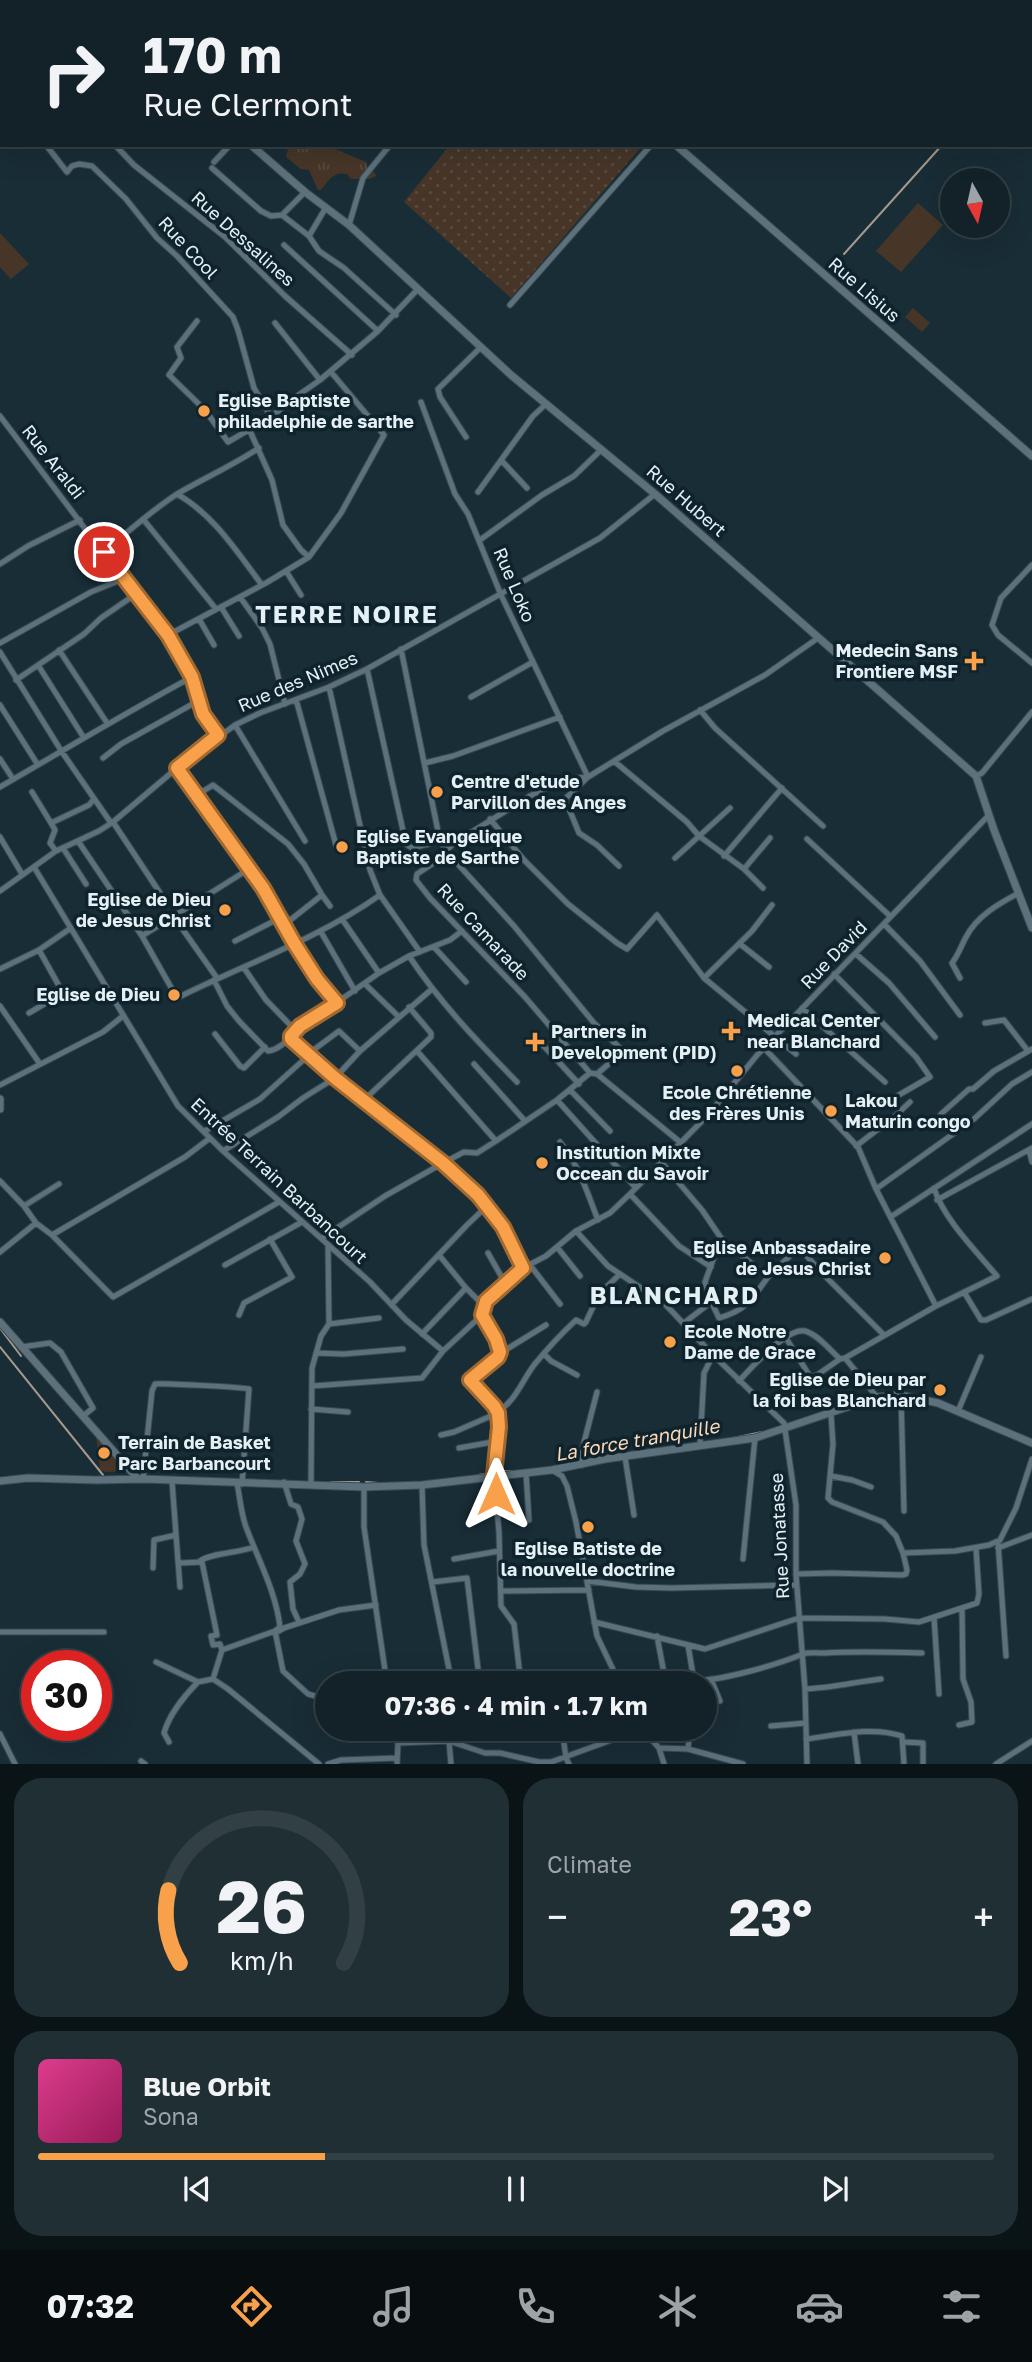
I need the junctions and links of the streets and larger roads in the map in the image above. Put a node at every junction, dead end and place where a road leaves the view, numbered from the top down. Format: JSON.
{"nodes":[{"id":1,"x":48,"y":147,"type":"edge"},
{"id":2,"x":117,"y":147,"type":"edge"},
{"id":3,"x":228,"y":147,"type":"edge"},
{"id":4,"x":253,"y":147,"type":"edge"},
{"id":5,"x":388,"y":147,"type":"edge"},
{"id":6,"x":649,"y":147,"type":"edge"},
{"id":7,"x":678,"y":147,"type":"edge"},
{"id":8,"x":304,"y":192,"type":"junction"},
{"id":9,"x":325,"y":209,"type":"junction"},
{"id":10,"x":282,"y":215,"type":"junction"},
{"id":11,"x":349,"y":225,"type":"junction"},
{"id":12,"x":309,"y":236,"type":"junction"},
{"id":13,"x":284,"y":245,"type":"dead end"},
{"id":14,"x":418,"y":289,"type":"junction"},
{"id":15,"x":510,"y":304,"type":"dead end"},
{"id":16,"x":396,"y":315,"type":"junction"},
{"id":17,"x":197,"y":321,"type":"dead end"},
{"id":18,"x":275,"y":323,"type":"dead end"},
{"id":19,"x":379,"y":331,"type":"junction"},
{"id":20,"x":481,"y":347,"type":"junction"},
{"id":21,"x":352,"y":355,"type":"junction"},
{"id":22,"x":331,"y":372,"type":"junction"},
{"id":23,"x":320,"y":380,"type":"junction"},
{"id":24,"x":421,"y":402,"type":"dead end"},
{"id":25,"x":546,"y":404,"type":"junction"},
{"id":26,"x":0,"y":416,"type":"edge"},
{"id":27,"x":271,"y":417,"type":"junction"},
{"id":28,"x":250,"y":431,"type":"junction"},
{"id":29,"x":466,"y":437,"type":"dead end"},
{"id":30,"x":258,"y":448,"type":"junction"},
{"id":31,"x":602,"y":449,"type":"junction"},
{"id":32,"x":1032,"y":456,"type":"edge"},
{"id":33,"x":501,"y":460,"type":"junction"},
{"id":34,"x":527,"y":488,"type":"dead end"},
{"id":35,"x":478,"y":492,"type":"dead end"},
{"id":36,"x":177,"y":494,"type":"junction"},
{"id":37,"x":655,"y":494,"type":"junction"},
{"id":38,"x":143,"y":519,"type":"junction"},
{"id":39,"x":80,"y":520,"type":"junction"},
{"id":40,"x":480,"y":540,"type":"junction"},
{"id":41,"x":104,"y":552,"type":"junction"},
{"id":42,"x":309,"y":557,"type":"junction"},
{"id":43,"x":0,"y":564,"type":"edge"},
{"id":44,"x":1032,"y":565,"type":"edge"},
{"id":45,"x":286,"y":571,"type":"junction"},
{"id":46,"x":123,"y":579,"type":"junction"},
{"id":47,"x":262,"y":585,"type":"junction"},
{"id":48,"x":133,"y":591,"type":"junction"},
{"id":49,"x":501,"y":594,"type":"junction"},
{"id":50,"x":301,"y":595,"type":"dead end"},
{"id":51,"x":240,"y":597,"type":"junction"},
{"id":52,"x":218,"y":608,"type":"junction"},
{"id":53,"x":199,"y":618,"type":"junction"},
{"id":54,"x":168,"y":635,"type":"junction"},
{"id":55,"x":239,"y":636,"type":"dead end"},
{"id":56,"x":818,"y":638,"type":"junction"},
{"id":57,"x":0,"y":643,"type":"edge"},
{"id":58,"x":214,"y":645,"type":"dead end"},
{"id":59,"x":401,"y":649,"type":"junction"},
{"id":60,"x":58,"y":650,"type":"junction"},
{"id":61,"x":0,"y":652,"type":"edge"},
{"id":62,"x":533,"y":662,"type":"junction"},
{"id":63,"x":1032,"y":663,"type":"edge"},
{"id":64,"x":38,"y":665,"type":"junction"},
{"id":65,"x":367,"y":668,"type":"junction"},
{"id":66,"x":192,"y":677,"type":"junction"},
{"id":67,"x":16,"y":680,"type":"junction"},
{"id":68,"x":329,"y":687,"type":"junction"},
{"id":69,"x":471,"y":697,"type":"dead end"},
{"id":70,"x":198,"y":701,"type":"junction"},
{"id":71,"x":294,"y":701,"type":"junction"},
{"id":72,"x":285,"y":704,"type":"junction"},
{"id":73,"x":0,"y":705,"type":"edge"},
{"id":74,"x":700,"y":710,"type":"junction"},
{"id":75,"x":1032,"y":712,"type":"edge"},
{"id":76,"x":560,"y":717,"type":"junction"},
{"id":77,"x":107,"y":723,"type":"junction"},
{"id":78,"x":235,"y":725,"type":"junction"},
{"id":79,"x":218,"y":735,"type":"junction"},
{"id":80,"x":84,"y":738,"type":"junction"},
{"id":81,"x":62,"y":752,"type":"junction"},
{"id":82,"x":103,"y":758,"type":"dead end"},
{"id":83,"x":0,"y":759,"type":"edge"},
{"id":84,"x":614,"y":761,"type":"junction"},
{"id":85,"x":425,"y":763,"type":"junction"},
{"id":86,"x":38,"y":765,"type":"junction"},
{"id":87,"x":177,"y":768,"type":"junction"},
{"id":88,"x":976,"y":776,"type":"junction"},
{"id":89,"x":588,"y":777,"type":"junction"},
{"id":90,"x":13,"y":779,"type":"junction"},
{"id":91,"x":0,"y":787,"type":"edge"},
{"id":92,"x":782,"y":788,"type":"junction"},
{"id":93,"x":32,"y":792,"type":"dead end"},
{"id":94,"x":197,"y":794,"type":"junction"},
{"id":95,"x":93,"y":799,"type":"junction"},
{"id":96,"x":730,"y":808,"type":"dead end"},
{"id":97,"x":989,"y":815,"type":"junction"},
{"id":98,"x":489,"y":819,"type":"junction"},
{"id":99,"x":112,"y":822,"type":"junction"},
{"id":100,"x":51,"y":823,"type":"junction"},
{"id":101,"x":823,"y":826,"type":"dead end"},
{"id":102,"x":699,"y":836,"type":"junction"},
{"id":103,"x":0,"y":837,"type":"edge"},
{"id":104,"x":770,"y":838,"type":"dead end"},
{"id":105,"x":807,"y":839,"type":"dead end"},
{"id":106,"x":78,"y":841,"type":"junction"},
{"id":107,"x":305,"y":841,"type":"dead end"},
{"id":108,"x":440,"y":841,"type":"junction"},
{"id":109,"x":336,"y":845,"type":"dead end"},
{"id":110,"x":63,"y":848,"type":"junction"},
{"id":111,"x":56,"y":851,"type":"junction"},
{"id":112,"x":446,"y":851,"type":"junction"},
{"id":113,"x":724,"y":856,"type":"junction"},
{"id":114,"x":675,"y":858,"type":"dead end"},
{"id":115,"x":619,"y":866,"type":"dead end"},
{"id":116,"x":34,"y":867,"type":"junction"},
{"id":117,"x":249,"y":869,"type":"junction"},
{"id":118,"x":744,"y":869,"type":"junction"},
{"id":119,"x":22,"y":874,"type":"junction"},
{"id":120,"x":86,"y":884,"type":"dead end"},
{"id":121,"x":763,"y":888,"type":"dead end"},
{"id":122,"x":0,"y":891,"type":"edge"},
{"id":123,"x":1019,"y":893,"type":"junction"},
{"id":124,"x":322,"y":895,"type":"junction"},
{"id":125,"x":380,"y":895,"type":"junction"},
{"id":126,"x":164,"y":899,"type":"dead end"},
{"id":127,"x":772,"y":905,"type":"dead end"},
{"id":128,"x":330,"y":906,"type":"dead end"},
{"id":129,"x":890,"y":916,"type":"junction"},
{"id":130,"x":174,"y":917,"type":"junction"},
{"id":131,"x":278,"y":919,"type":"junction"},
{"id":132,"x":342,"y":919,"type":"junction"},
{"id":133,"x":884,"y":924,"type":"junction"},
{"id":134,"x":284,"y":925,"type":"junction"},
{"id":135,"x":71,"y":928,"type":"junction"},
{"id":136,"x":1032,"y":928,"type":"edge"},
{"id":137,"x":321,"y":932,"type":"junction"},
{"id":138,"x":462,"y":932,"type":"junction"},
{"id":139,"x":142,"y":936,"type":"junction"},
{"id":140,"x":235,"y":941,"type":"dead end"},
{"id":141,"x":294,"y":943,"type":"junction"},
{"id":142,"x":740,"y":944,"type":"junction"},
{"id":143,"x":434,"y":947,"type":"junction"},
{"id":144,"x":39,"y":950,"type":"junction"},
{"id":145,"x":419,"y":952,"type":"junction"},
{"id":146,"x":856,"y":954,"type":"junction"},
{"id":147,"x":409,"y":956,"type":"junction"},
{"id":148,"x":769,"y":967,"type":"dead end"},
{"id":149,"x":244,"y":968,"type":"junction"},
{"id":150,"x":0,"y":969,"type":"edge"},
{"id":151,"x":379,"y":973,"type":"junction"},
{"id":152,"x":834,"y":974,"type":"junction"},
{"id":153,"x":704,"y":978,"type":"junction"},
{"id":154,"x":960,"y":978,"type":"dead end"},
{"id":155,"x":216,"y":979,"type":"junction"},
{"id":156,"x":466,"y":982,"type":"dead end"},
{"id":157,"x":365,"y":984,"type":"junction"},
{"id":158,"x":432,"y":989,"type":"junction"},
{"id":159,"x":355,"y":991,"type":"junction"},
{"id":160,"x":337,"y":1003,"type":"junction"},
{"id":161,"x":0,"y":1006,"type":"edge"},
{"id":162,"x":409,"y":1007,"type":"junction"},
{"id":163,"x":802,"y":1008,"type":"junction"},
{"id":164,"x":29,"y":1013,"type":"dead end"},
{"id":165,"x":960,"y":1015,"type":"dead end"},
{"id":166,"x":123,"y":1016,"type":"junction"},
{"id":167,"x":398,"y":1016,"type":"junction"},
{"id":168,"x":985,"y":1023,"type":"dead end"},
{"id":169,"x":296,"y":1031,"type":"junction"},
{"id":170,"x":215,"y":1034,"type":"dead end"},
{"id":171,"x":935,"y":1037,"type":"dead end"},
{"id":172,"x":290,"y":1038,"type":"junction"},
{"id":173,"x":775,"y":1038,"type":"junction"},
{"id":174,"x":542,"y":1044,"type":"dead end"},
{"id":175,"x":265,"y":1047,"type":"junction"},
{"id":176,"x":765,"y":1049,"type":"junction"},
{"id":177,"x":1030,"y":1050,"type":"edge"},
{"id":178,"x":360,"y":1051,"type":"junction"},
{"id":179,"x":417,"y":1051,"type":"junction"},
{"id":180,"x":796,"y":1054,"type":"dead end"},
{"id":181,"x":308,"y":1055,"type":"junction"},
{"id":182,"x":40,"y":1064,"type":"junction"},
{"id":183,"x":474,"y":1064,"type":"dead end"},
{"id":184,"x":1032,"y":1072,"type":"edge"},
{"id":185,"x":593,"y":1073,"type":"junction"},
{"id":186,"x":335,"y":1078,"type":"junction"},
{"id":187,"x":517,"y":1082,"type":"dead end"},
{"id":188,"x":885,"y":1082,"type":"dead end"},
{"id":189,"x":579,"y":1084,"type":"junction"},
{"id":190,"x":0,"y":1086,"type":"edge"},
{"id":191,"x":570,"y":1090,"type":"junction"},
{"id":192,"x":364,"y":1100,"type":"junction"},
{"id":193,"x":557,"y":1100,"type":"junction"},
{"id":194,"x":0,"y":1101,"type":"edge"},
{"id":195,"x":910,"y":1102,"type":"dead end"},
{"id":196,"x":878,"y":1107,"type":"dead end"},
{"id":197,"x":0,"y":1109,"type":"edge"},
{"id":198,"x":941,"y":1114,"type":"dead end"},
{"id":199,"x":525,"y":1121,"type":"junction"},
{"id":200,"x":1032,"y":1124,"type":"edge"},
{"id":201,"x":205,"y":1131,"type":"junction"},
{"id":202,"x":610,"y":1131,"type":"dead end"},
{"id":203,"x":211,"y":1139,"type":"junction"},
{"id":204,"x":496,"y":1142,"type":"junction"},
{"id":205,"x":560,"y":1142,"type":"dead end"},
{"id":206,"x":680,"y":1142,"type":"junction"},
{"id":207,"x":856,"y":1146,"type":"junction"},
{"id":208,"x":1030,"y":1149,"type":"edge"},
{"id":209,"x":223,"y":1151,"type":"junction"},
{"id":210,"x":1032,"y":1162,"type":"edge"},
{"id":211,"x":443,"y":1163,"type":"junction"},
{"id":212,"x":662,"y":1163,"type":"junction"},
{"id":213,"x":0,"y":1181,"type":"edge"},
{"id":214,"x":59,"y":1184,"type":"dead end"},
{"id":215,"x":636,"y":1188,"type":"junction"},
{"id":216,"x":934,"y":1188,"type":"junction"},
{"id":217,"x":876,"y":1189,"type":"junction"},
{"id":218,"x":631,"y":1194,"type":"junction"},
{"id":219,"x":937,"y":1200,"type":"junction"},
{"id":220,"x":279,"y":1202,"type":"junction"},
{"id":221,"x":488,"y":1205,"type":"junction"},
{"id":222,"x":24,"y":1206,"type":"junction"},
{"id":223,"x":891,"y":1216,"type":"junction"},
{"id":224,"x":598,"y":1220,"type":"junction"},
{"id":225,"x":302,"y":1222,"type":"junction"},
{"id":226,"x":36,"y":1223,"type":"junction"},
{"id":227,"x":576,"y":1231,"type":"junction"},
{"id":228,"x":52,"y":1235,"type":"junction"},
{"id":229,"x":322,"y":1238,"type":"junction"},
{"id":230,"x":721,"y":1238,"type":"junction"},
{"id":231,"x":270,"y":1239,"type":"junction"},
{"id":232,"x":328,"y":1245,"type":"junction"},
{"id":233,"x":557,"y":1248,"type":"junction"},
{"id":234,"x":0,"y":1252,"type":"edge"},
{"id":235,"x":488,"y":1253,"type":"dead end"},
{"id":236,"x":439,"y":1255,"type":"junction"},
{"id":237,"x":225,"y":1265,"type":"dead end"},
{"id":238,"x":530,"y":1265,"type":"junction"},
{"id":239,"x":711,"y":1267,"type":"junction"},
{"id":240,"x":523,"y":1268,"type":"junction"},
{"id":241,"x":620,"y":1274,"type":"junction"},
{"id":242,"x":580,"y":1276,"type":"dead end"},
{"id":243,"x":768,"y":1277,"type":"junction"},
{"id":244,"x":505,"y":1283,"type":"junction"},
{"id":245,"x":466,"y":1289,"type":"junction"},
{"id":246,"x":964,"y":1292,"type":"junction"},
{"id":247,"x":710,"y":1299,"type":"junction"},
{"id":248,"x":1032,"y":1299,"type":"edge"},
{"id":249,"x":392,"y":1304,"type":"junction"},
{"id":250,"x":560,"y":1304,"type":"dead end"},
{"id":251,"x":484,"y":1306,"type":"junction"},
{"id":252,"x":936,"y":1306,"type":"junction"},
{"id":253,"x":239,"y":1315,"type":"dead end"},
{"id":254,"x":482,"y":1315,"type":"junction"},
{"id":255,"x":379,"y":1318,"type":"dead end"},
{"id":256,"x":0,"y":1322,"type":"edge"},
{"id":257,"x":684,"y":1323,"type":"junction"},
{"id":258,"x":329,"y":1324,"type":"junction"},
{"id":259,"x":546,"y":1325,"type":"dead end"},
{"id":260,"x":422,"y":1334,"type":"junction"},
{"id":261,"x":884,"y":1335,"type":"junction"},
{"id":262,"x":786,"y":1338,"type":"junction"},
{"id":263,"x":22,"y":1348,"type":"junction"},
{"id":264,"x":403,"y":1349,"type":"dead end"},
{"id":265,"x":443,"y":1351,"type":"junction"},
{"id":266,"x":316,"y":1353,"type":"junction"},
{"id":267,"x":499,"y":1354,"type":"junction"},
{"id":268,"x":544,"y":1354,"type":"junction"},
{"id":269,"x":713,"y":1355,"type":"junction"},
{"id":270,"x":981,"y":1357,"type":"dead end"},
{"id":271,"x":842,"y":1359,"type":"junction"},
{"id":272,"x":577,"y":1375,"type":"dead end"},
{"id":273,"x":739,"y":1381,"type":"junction"},
{"id":274,"x":312,"y":1386,"type":"junction"},
{"id":275,"x":597,"y":1392,"type":"dead end"},
{"id":276,"x":901,"y":1395,"type":"junction"},
{"id":277,"x":877,"y":1397,"type":"junction"},
{"id":278,"x":311,"y":1409,"type":"junction"},
{"id":279,"x":958,"y":1411,"type":"junction"},
{"id":280,"x":348,"y":1412,"type":"dead end"},
{"id":281,"x":497,"y":1413,"type":"junction"},
{"id":282,"x":831,"y":1414,"type":"junction"},
{"id":283,"x":83,"y":1416,"type":"junction"},
{"id":284,"x":785,"y":1429,"type":"junction"},
{"id":285,"x":441,"y":1435,"type":"dead end"},
{"id":286,"x":755,"y":1438,"type":"junction"},
{"id":287,"x":498,"y":1441,"type":"junction"},
{"id":288,"x":1032,"y":1443,"type":"edge"},
{"id":289,"x":700,"y":1445,"type":"junction"},
{"id":290,"x":459,"y":1448,"type":"dead end"},
{"id":291,"x":625,"y":1457,"type":"junction"},
{"id":292,"x":1032,"y":1459,"type":"edge"},
{"id":293,"x":582,"y":1465,"type":"junction"},
{"id":294,"x":552,"y":1470,"type":"junction"},
{"id":295,"x":526,"y":1472,"type":"junction"},
{"id":296,"x":494,"y":1475,"type":"junction"},
{"id":297,"x":831,"y":1476,"type":"junction"},
{"id":298,"x":141,"y":1479,"type":"junction"},
{"id":299,"x":0,"y":1481,"type":"edge"},
{"id":300,"x":172,"y":1481,"type":"junction"},
{"id":301,"x":284,"y":1482,"type":"junction"},
{"id":302,"x":240,"y":1483,"type":"junction"},
{"id":303,"x":311,"y":1485,"type":"junction"},
{"id":304,"x":422,"y":1485,"type":"junction"},
{"id":305,"x":364,"y":1487,"type":"junction"},
{"id":306,"x":871,"y":1487,"type":"dead end"},
{"id":307,"x":904,"y":1511,"type":"dead end"},
{"id":308,"x":634,"y":1515,"type":"dead end"},
{"id":309,"x":528,"y":1520,"type":"dead end"},
{"id":310,"x":176,"y":1535,"type":"junction"},
{"id":311,"x":1032,"y":1535,"type":"edge"},
{"id":312,"x":998,"y":1545,"type":"junction"},
{"id":313,"x":254,"y":1547,"type":"junction"},
{"id":314,"x":976,"y":1548,"type":"junction"},
{"id":315,"x":499,"y":1551,"type":"junction"},
{"id":316,"x":903,"y":1553,"type":"junction"},
{"id":317,"x":454,"y":1559,"type":"dead end"},
{"id":318,"x":743,"y":1559,"type":"dead end"},
{"id":319,"x":178,"y":1561,"type":"junction"},
{"id":320,"x":200,"y":1561,"type":"junction"},
{"id":321,"x":153,"y":1569,"type":"dead end"},
{"id":322,"x":796,"y":1574,"type":"junction"},
{"id":323,"x":587,"y":1581,"type":"junction"},
{"id":324,"x":433,"y":1582,"type":"junction"},
{"id":325,"x":797,"y":1585,"type":"junction"},
{"id":326,"x":180,"y":1587,"type":"dead end"},
{"id":327,"x":589,"y":1590,"type":"junction"},
{"id":328,"x":501,"y":1591,"type":"junction"},
{"id":329,"x":376,"y":1605,"type":"junction"},
{"id":330,"x":962,"y":1608,"type":"junction"},
{"id":331,"x":799,"y":1618,"type":"junction"},
{"id":332,"x":934,"y":1618,"type":"junction"},
{"id":333,"x":299,"y":1622,"type":"junction"},
{"id":334,"x":594,"y":1622,"type":"junction"},
{"id":335,"x":0,"y":1632,"type":"edge"},
{"id":336,"x":275,"y":1632,"type":"junction"},
{"id":337,"x":104,"y":1633,"type":"dead end"},
{"id":338,"x":657,"y":1636,"type":"junction"},
{"id":339,"x":688,"y":1645,"type":"junction"},
{"id":340,"x":222,"y":1650,"type":"junction"},
{"id":341,"x":922,"y":1653,"type":"dead end"},
{"id":342,"x":803,"y":1654,"type":"junction"},
{"id":343,"x":1006,"y":1656,"type":"dead end"},
{"id":344,"x":156,"y":1662,"type":"dead end"},
{"id":345,"x":385,"y":1671,"type":"edge"},
{"id":346,"x":449,"y":1671,"type":"edge"},
{"id":347,"x":478,"y":1671,"type":"edge"},
{"id":348,"x":519,"y":1671,"type":"edge"},
{"id":349,"x":614,"y":1671,"type":"edge"},
{"id":350,"x":664,"y":1671,"type":"edge"},
{"id":351,"x":692,"y":1671,"type":"edge"},
{"id":352,"x":717,"y":1678,"type":"edge"},
{"id":353,"x":213,"y":1679,"type":"junction"},
{"id":354,"x":881,"y":1679,"type":"dead end"},
{"id":355,"x":198,"y":1682,"type":"junction"},
{"id":356,"x":805,"y":1689,"type":"junction"},
{"id":357,"x":717,"y":1693,"type":"edge"},
{"id":358,"x":939,"y":1694,"type":"dead end"},
{"id":359,"x":315,"y":1696,"type":"edge"},
{"id":360,"x":720,"y":1701,"type":"dead end"},
{"id":361,"x":806,"y":1723,"type":"junction"},
{"id":362,"x":959,"y":1725,"type":"dead end"},
{"id":363,"x":771,"y":1726,"type":"dead end"},
{"id":364,"x":854,"y":1732,"type":"junction"},
{"id":365,"x":0,"y":1734,"type":"edge"},
{"id":366,"x":806,"y":1739,"type":"junction"},
{"id":367,"x":449,"y":1741,"type":"junction"},
{"id":368,"x":564,"y":1741,"type":"edge"},
{"id":369,"x":610,"y":1741,"type":"edge"},
{"id":370,"x":653,"y":1741,"type":"edge"},
{"id":371,"x":689,"y":1741,"type":"edge"},
{"id":372,"x":1032,"y":1741,"type":"edge"},
{"id":373,"x":169,"y":1742,"type":"dead end"},
{"id":374,"x":902,"y":1742,"type":"junction"},
{"id":375,"x":398,"y":1743,"type":"joint"},
{"id":376,"x":659,"y":1748,"type":"junction"},
{"id":377,"x":688,"y":1749,"type":"junction"},
{"id":378,"x":485,"y":1753,"type":"junction"},
{"id":379,"x":397,"y":1761,"type":"edge"},
{"id":380,"x":567,"y":1761,"type":"edge"},
{"id":381,"x":15,"y":1763,"type":"edge"},
{"id":382,"x":319,"y":1763,"type":"edge"},
{"id":383,"x":328,"y":1763,"type":"edge"},
{"id":384,"x":451,"y":1763,"type":"edge"},
{"id":385,"x":485,"y":1763,"type":"edge"},
{"id":386,"x":664,"y":1763,"type":"edge"},
{"id":387,"x":743,"y":1763,"type":"edge"},
{"id":388,"x":807,"y":1763,"type":"edge"},
{"id":389,"x":858,"y":1763,"type":"edge"},
{"id":390,"x":904,"y":1763,"type":"edge"},
{"id":391,"x":923,"y":1763,"type":"edge"},
{"id":392,"x":996,"y":1763,"type":"edge"}],
"edges":[{"from":1,"to":27,"type":"street","name":"Rue Cool"},
{"from":2,"to":21,"type":"street","name":"Rue Dessalines"},
{"from":3,"to":10,"type":"street"},
{"from":4,"to":8,"type":"street","name":"Rue Hubert"},
{"from":5,"to":11,"type":"street"},
{"from":6,"to":15,"type":"street"},
{"from":7,"to":32,"type":"street","name":"Rue Lisius"},
{"from":8,"to":9,"type":"street","name":"Rue Hubert"},
{"from":8,"to":10,"type":"street"},
{"from":9,"to":11,"type":"street","name":"Rue Hubert"},
{"from":9,"to":12,"type":"street"},
{"from":10,"to":12,"type":"street"},
{"from":11,"to":14,"type":"street","name":"Rue Hubert"},
{"from":12,"to":16,"type":"street"},
{"from":13,"to":19,"type":"street"},
{"from":14,"to":16,"type":"street"},
{"from":14,"to":20,"type":"street","name":"Rue Hubert"},
{"from":16,"to":19,"type":"street"},
{"from":17,"to":28,"type":"street"},
{"from":18,"to":23,"type":"street"},
{"from":19,"to":21,"type":"street"},
{"from":20,"to":25,"type":"street","name":"Rue Hubert"},
{"from":20,"to":29,"type":"street"},
{"from":21,"to":22,"type":"street"},
{"from":22,"to":23,"type":"street"},
{"from":22,"to":42,"type":"street"},
{"from":23,"to":27,"type":"street"},
{"from":24,"to":40,"type":"street","name":"Rue Loko"},
{"from":25,"to":31,"type":"street","name":"Rue Hubert"},
{"from":25,"to":33,"type":"street"},
{"from":26,"to":39,"type":"street","name":"Rue Araldi"},
{"from":27,"to":28,"type":"street"},
{"from":28,"to":30,"type":"street"},
{"from":30,"to":36,"type":"street"},
{"from":30,"to":42,"type":"street"},
{"from":31,"to":37,"type":"street","name":"Rue Hubert"},
{"from":31,"to":40,"type":"street"},
{"from":33,"to":34,"type":"street"},
{"from":33,"to":35,"type":"street"},
{"from":36,"to":38,"type":"street"},
{"from":36,"to":47,"type":"street"},
{"from":37,"to":49,"type":"street","name":"Rue des Nimes"},
{"from":37,"to":56,"type":"street","name":"Rue Hubert"},
{"from":38,"to":41,"type":"street"},
{"from":38,"to":52,"type":"street"},
{"from":39,"to":41,"type":"street","name":"Rue Araldi"},
{"from":39,"to":43,"type":"street"},
{"from":40,"to":49,"type":"street","name":"Rue Loko"},
{"from":41,"to":46,"type":"street","name":"Rue Araldi"},
{"from":42,"to":45,"type":"street"},
{"from":44,"to":63,"type":"street"},
{"from":45,"to":47,"type":"street"},
{"from":45,"to":50,"type":"street"},
{"from":46,"to":48,"type":"street","name":"Rue Araldi"},
{"from":46,"to":57,"type":"street"},
{"from":47,"to":51,"type":"street"},
{"from":48,"to":54,"type":"street","name":"Rue Araldi"},
{"from":48,"to":60,"type":"street"},
{"from":49,"to":59,"type":"street","name":"Rue des Nimes"},
{"from":49,"to":62,"type":"street","name":"Rue Loko"},
{"from":51,"to":52,"type":"street"},
{"from":51,"to":72,"type":"street"},
{"from":52,"to":53,"type":"street"},
{"from":52,"to":55,"type":"street"},
{"from":53,"to":54,"type":"street"},
{"from":53,"to":58,"type":"street"},
{"from":54,"to":66,"type":"street","name":"Rue Araldi"},
{"from":56,"to":74,"type":"street"},
{"from":56,"to":88,"type":"street","name":"Rue Hubert"},
{"from":59,"to":65,"type":"street","name":"Rue des Nimes"},
{"from":59,"to":85,"type":"street"},
{"from":60,"to":64,"type":"street"},
{"from":60,"to":77,"type":"street"},
{"from":61,"to":67,"type":"street"},
{"from":62,"to":69,"type":"street"},
{"from":62,"to":76,"type":"street","name":"Rue Loko"},
{"from":64,"to":67,"type":"street"},
{"from":64,"to":80,"type":"street"},
{"from":65,"to":68,"type":"street","name":"Rue des Nimes"},
{"from":65,"to":108,"type":"street"},
{"from":66,"to":70,"type":"street","name":"Rue Araldi"},
{"from":66,"to":77,"type":"street"},
{"from":67,"to":81,"type":"street"},
{"from":68,"to":71,"type":"street","name":"Rue des Nimes"},
{"from":68,"to":125,"type":"street"},
{"from":70,"to":79,"type":"street","name":"Rue Araldi"},
{"from":70,"to":82,"type":"street"},
{"from":71,"to":72,"type":"street","name":"Rue des Nimes"},
{"from":71,"to":109,"type":"street"},
{"from":72,"to":78,"type":"street","name":"Rue des Nimes"},
{"from":73,"to":86,"type":"street"},
{"from":74,"to":84,"type":"street"},
{"from":74,"to":92,"type":"street"},
{"from":75,"to":88,"type":"street"},
{"from":76,"to":85,"type":"street"},
{"from":76,"to":89,"type":"street","name":"Rue Loko"},
{"from":77,"to":80,"type":"street"},
{"from":78,"to":79,"type":"street","name":"Rue des Nimes"},
{"from":78,"to":107,"type":"street"},
{"from":79,"to":87,"type":"street","name":"Rue des Nimes"},
{"from":80,"to":81,"type":"street"},
{"from":81,"to":86,"type":"street"},
{"from":81,"to":95,"type":"street"},
{"from":83,"to":90,"type":"street"},
{"from":84,"to":89,"type":"street"},
{"from":84,"to":102,"type":"street"},
{"from":85,"to":108,"type":"street"},
{"from":86,"to":90,"type":"street"},
{"from":87,"to":94,"type":"street"},
{"from":87,"to":99,"type":"street","name":"Rue des Nimes"},
{"from":88,"to":97,"type":"street"},
{"from":89,"to":98,"type":"street","name":"Rue Camarade"},
{"from":89,"to":115,"type":"street"},
{"from":90,"to":91,"type":"street"},
{"from":92,"to":101,"type":"street"},
{"from":92,"to":113,"type":"street"},
{"from":93,"to":100,"type":"street"},
{"from":94,"to":117,"type":"street"},
{"from":94,"to":124,"type":"street"},
{"from":95,"to":99,"type":"street"},
{"from":95,"to":100,"type":"street"},
{"from":96,"to":102,"type":"street"},
{"from":97,"to":123,"type":"street"},
{"from":97,"to":129,"type":"street","name":"Rue David"},
{"from":98,"to":112,"type":"street","name":"Rue Camarade"},
{"from":98,"to":153,"type":"street"},
{"from":99,"to":106,"type":"street","name":"Rue des Nimes"},
{"from":99,"to":126,"type":"street"},
{"from":100,"to":111,"type":"street"},
{"from":102,"to":113,"type":"street"},
{"from":102,"to":114,"type":"street"},
{"from":103,"to":119,"type":"street"},
{"from":104,"to":118,"type":"street"},
{"from":105,"to":129,"type":"street"},
{"from":106,"to":110,"type":"street","name":"Rue des Nimes"},
{"from":106,"to":139,"type":"street"},
{"from":108,"to":112,"type":"street"},
{"from":110,"to":111,"type":"street","name":"Rue des Nimes"},
{"from":110,"to":120,"type":"street"},
{"from":111,"to":116,"type":"street","name":"Rue des Nimes"},
{"from":112,"to":138,"type":"street","name":"Rue Camarade"},
{"from":112,"to":185,"type":"street"},
{"from":113,"to":118,"type":"street"},
{"from":116,"to":119,"type":"street","name":"Rue des Nimes"},
{"from":116,"to":135,"type":"street","name":"Entrée Terrain Barbancourt"},
{"from":117,"to":130,"type":"street"},
{"from":117,"to":131,"type":"street"},
{"from":118,"to":121,"type":"street"},
{"from":119,"to":122,"type":"street","name":"Rue des Nimes"},
{"from":123,"to":136,"type":"street"},
{"from":123,"to":154,"type":"street"},
{"from":124,"to":128,"type":"street"},
{"from":124,"to":134,"type":"street"},
{"from":125,"to":132,"type":"street"},
{"from":125,"to":145,"type":"street"},
{"from":127,"to":142,"type":"street"},
{"from":129,"to":133,"type":"street","name":"Rue David"},
{"from":130,"to":139,"type":"street"},
{"from":130,"to":155,"type":"street"},
{"from":131,"to":134,"type":"street"},
{"from":131,"to":140,"type":"street"},
{"from":132,"to":137,"type":"street"},
{"from":132,"to":151,"type":"street"},
{"from":133,"to":146,"type":"street","name":"Rue David"},
{"from":133,"to":165,"type":"street"},
{"from":134,"to":141,"type":"street"},
{"from":135,"to":144,"type":"street"},
{"from":135,"to":166,"type":"street","name":"Entrée Terrain Barbancourt"},
{"from":137,"to":141,"type":"street"},
{"from":137,"to":159,"type":"street"},
{"from":138,"to":143,"type":"street"},
{"from":138,"to":185,"type":"street","name":"Rue Camarade"},
{"from":139,"to":155,"type":"street"},
{"from":141,"to":149,"type":"street"},
{"from":141,"to":160,"type":"street"},
{"from":142,"to":148,"type":"street"},
{"from":142,"to":153,"type":"street"},
{"from":143,"to":145,"type":"street"},
{"from":143,"to":156,"type":"street"},
{"from":144,"to":150,"type":"street"},
{"from":144,"to":164,"type":"street"},
{"from":145,"to":147,"type":"street"},
{"from":146,"to":152,"type":"street","name":"Rue David"},
{"from":146,"to":171,"type":"street"},
{"from":147,"to":151,"type":"street"},
{"from":147,"to":158,"type":"street"},
{"from":149,"to":155,"type":"street"},
{"from":149,"to":169,"type":"street"},
{"from":151,"to":157,"type":"street"},
{"from":152,"to":163,"type":"street","name":"Rue David"},
{"from":152,"to":196,"type":"street"},
{"from":153,"to":173,"type":"street"},
{"from":155,"to":175,"type":"street"},
{"from":157,"to":159,"type":"street"},
{"from":157,"to":167,"type":"street"},
{"from":158,"to":162,"type":"street"},
{"from":158,"to":187,"type":"street"},
{"from":159,"to":160,"type":"street"},
{"from":160,"to":169,"type":"street"},
{"from":161,"to":182,"type":"street"},
{"from":162,"to":167,"type":"street"},
{"from":162,"to":179,"type":"street"},
{"from":163,"to":173,"type":"street","name":"Rue David"},
{"from":163,"to":188,"type":"street"},
{"from":166,"to":182,"type":"street"},
{"from":166,"to":201,"type":"street","name":"Entrée Terrain Barbancourt"},
{"from":167,"to":178,"type":"street"},
{"from":168,"to":177,"type":"street"},
{"from":169,"to":172,"type":"street"},
{"from":170,"to":175,"type":"street"},
{"from":172,"to":175,"type":"street"},
{"from":172,"to":181,"type":"street"},
{"from":173,"to":176,"type":"street","name":"Rue David"},
{"from":173,"to":180,"type":"street"},
{"from":174,"to":189,"type":"street"},
{"from":176,"to":206,"type":"street","name":"Rue David"},
{"from":176,"to":207,"type":"street"},
{"from":177,"to":198,"type":"street"},
{"from":178,"to":181,"type":"street"},
{"from":178,"to":186,"type":"street"},
{"from":179,"to":192,"type":"street"},
{"from":179,"to":204,"type":"street"},
{"from":181,"to":186,"type":"street"},
{"from":181,"to":201,"type":"street"},
{"from":182,"to":190,"type":"street"},
{"from":183,"to":199,"type":"street"},
{"from":184,"to":217,"type":"street"},
{"from":185,"to":189,"type":"street"},
{"from":185,"to":206,"type":"street","name":"Rue Camarade"},
{"from":186,"to":192,"type":"street"},
{"from":186,"to":209,"type":"street"},
{"from":189,"to":191,"type":"street"},
{"from":191,"to":193,"type":"street"},
{"from":191,"to":202,"type":"street"},
{"from":192,"to":211,"type":"street"},
{"from":193,"to":199,"type":"street"},
{"from":193,"to":215,"type":"street"},
{"from":194,"to":197,"type":"street"},
{"from":195,"to":207,"type":"street"},
{"from":199,"to":204,"type":"street"},
{"from":200,"to":216,"type":"street"},
{"from":201,"to":203,"type":"street","name":"Entrée Terrain Barbancourt"},
{"from":203,"to":209,"type":"street","name":"Entrée Terrain Barbancourt"},
{"from":203,"to":228,"type":"street"},
{"from":204,"to":211,"type":"street"},
{"from":205,"to":224,"type":"street"},
{"from":206,"to":212,"type":"street","name":"Rue David"},
{"from":207,"to":217,"type":"street"},
{"from":208,"to":210,"type":"street"},
{"from":208,"to":219,"type":"street"},
{"from":209,"to":220,"type":"street","name":"Entrée Terrain Barbancourt"},
{"from":211,"to":221,"type":"street"},
{"from":211,"to":229,"type":"street"},
{"from":212,"to":215,"type":"street","name":"Rue David"},
{"from":212,"to":230,"type":"street"},
{"from":213,"to":222,"type":"street"},
{"from":214,"to":222,"type":"street"},
{"from":215,"to":218,"type":"street","name":"Rue David"},
{"from":216,"to":219,"type":"street"},
{"from":216,"to":223,"type":"street"},
{"from":217,"to":223,"type":"street"},
{"from":218,"to":224,"type":"street","name":"Rue David"},
{"from":218,"to":239,"type":"street"},
{"from":219,"to":246,"type":"street"},
{"from":220,"to":225,"type":"street","name":"Entrée Terrain Barbancourt"},
{"from":220,"to":228,"type":"street"},
{"from":221,"to":236,"type":"street"},
{"from":221,"to":240,"type":"street"},
{"from":222,"to":226,"type":"street"},
{"from":223,"to":252,"type":"street"},
{"from":224,"to":227,"type":"street","name":"Rue David"},
{"from":225,"to":229,"type":"street","name":"Entrée Terrain Barbancourt"},
{"from":225,"to":231,"type":"street"},
{"from":226,"to":228,"type":"street"},
{"from":226,"to":234,"type":"street"},
{"from":227,"to":233,"type":"street","name":"Rue David"},
{"from":227,"to":241,"type":"street"},
{"from":229,"to":232,"type":"street","name":"Entrée Terrain Barbancourt"},
{"from":230,"to":239,"type":"street"},
{"from":230,"to":243,"type":"street"},
{"from":231,"to":237,"type":"street"},
{"from":231,"to":253,"type":"street"},
{"from":232,"to":249,"type":"street","name":"Entrée Terrain Barbancourt"},
{"from":232,"to":258,"type":"street"},
{"from":233,"to":238,"type":"street","name":"Rue David"},
{"from":233,"to":242,"type":"street"},
{"from":235,"to":244,"type":"street"},
{"from":236,"to":245,"type":"street"},
{"from":236,"to":249,"type":"street"},
{"from":238,"to":240,"type":"street","name":"Rue David"},
{"from":238,"to":250,"type":"street"},
{"from":239,"to":247,"type":"street"},
{"from":240,"to":244,"type":"street","name":"Rue David"},
{"from":241,"to":257,"type":"street"},
{"from":241,"to":268,"type":"street"},
{"from":243,"to":247,"type":"street"},
{"from":243,"to":261,"type":"street"},
{"from":244,"to":251,"type":"street","name":"Rue David"},
{"from":245,"to":251,"type":"street"},
{"from":245,"to":260,"type":"street"},
{"from":246,"to":248,"type":"street"},
{"from":246,"to":252,"type":"street"},
{"from":247,"to":257,"type":"street"},
{"from":249,"to":260,"type":"street","name":"Entrée Terrain Barbancourt"},
{"from":251,"to":254,"type":"street"},
{"from":252,"to":261,"type":"street"},
{"from":254,"to":265,"type":"street"},
{"from":254,"to":267,"type":"street"},
{"from":255,"to":258,"type":"street"},
{"from":256,"to":263,"type":"street"},
{"from":257,"to":269,"type":"street"},
{"from":258,"to":266,"type":"street"},
{"from":259,"to":267,"type":"street"},
{"from":260,"to":265,"type":"street","name":"Entrée Terrain Barbancourt"},
{"from":261,"to":271,"type":"street"},
{"from":262,"to":271,"type":"street"},
{"from":262,"to":271,"type":"street"},
{"from":262,"to":273,"type":"street"},
{"from":263,"to":283,"type":"street"},
{"from":263,"to":283,"type":"street"},
{"from":264,"to":266,"type":"street"},
{"from":265,"to":274,"type":"street"},
{"from":266,"to":274,"type":"street"},
{"from":267,"to":281,"type":"street"},
{"from":268,"to":272,"type":"street"},
{"from":268,"to":281,"type":"street"},
{"from":269,"to":273,"type":"street"},
{"from":269,"to":289,"type":"street"},
{"from":270,"to":279,"type":"street"},
{"from":271,"to":277,"type":"street"},
{"from":273,"to":284,"type":"street"},
{"from":274,"to":278,"type":"street"},
{"from":275,"to":293,"type":"street"},
{"from":276,"to":277,"type":"street"},
{"from":276,"to":279,"type":"street"},
{"from":276,"to":307,"type":"street"},
{"from":277,"to":282,"type":"street"},
{"from":278,"to":280,"type":"street"},
{"from":278,"to":303,"type":"street"},
{"from":279,"to":288,"type":"street"},
{"from":281,"to":285,"type":"street"},
{"from":281,"to":287,"type":"street"},
{"from":282,"to":284,"type":"street"},
{"from":282,"to":297,"type":"street"},
{"from":283,"to":298,"type":"street"},
{"from":284,"to":286,"type":"street"},
{"from":284,"to":322,"type":"street","name":"Rue Jonatasse"},
{"from":286,"to":289,"type":"street"},
{"from":286,"to":318,"type":"street"},
{"from":287,"to":290,"type":"street"},
{"from":287,"to":296,"type":"street"},
{"from":289,"to":291,"type":"street"},
{"from":291,"to":293,"type":"street"},
{"from":291,"to":308,"type":"street"},
{"from":292,"to":312,"type":"street"},
{"from":293,"to":294,"type":"street"},
{"from":294,"to":295,"type":"street"},
{"from":294,"to":323,"type":"street"},
{"from":295,"to":296,"type":"street"},
{"from":295,"to":309,"type":"street"},
{"from":296,"to":304,"type":"street"},
{"from":296,"to":315,"type":"street"},
{"from":297,"to":306,"type":"street"},
{"from":297,"to":316,"type":"street"},
{"from":298,"to":299,"type":"street"},
{"from":298,"to":300,"type":"street"},
{"from":298,"to":302,"type":"street"},
{"from":300,"to":302,"type":"street"},
{"from":300,"to":310,"type":"street"},
{"from":301,"to":302,"type":"street"},
{"from":301,"to":303,"type":"street"},
{"from":301,"to":333,"type":"street"},
{"from":302,"to":313,"type":"street"},
{"from":303,"to":305,"type":"street"},
{"from":304,"to":305,"type":"street"},
{"from":304,"to":324,"type":"street"},
{"from":305,"to":329,"type":"street"},
{"from":310,"to":319,"type":"street"},
{"from":310,"to":321,"type":"street"},
{"from":311,"to":312,"type":"street"},
{"from":312,"to":314,"type":"street"},
{"from":312,"to":343,"type":"street"},
{"from":313,"to":320,"type":"street"},
{"from":313,"to":336,"type":"street"},
{"from":314,"to":316,"type":"street"},
{"from":314,"to":330,"type":"street"},
{"from":315,"to":317,"type":"street"},
{"from":315,"to":328,"type":"street"},
{"from":316,"to":322,"type":"street"},
{"from":319,"to":320,"type":"street"},
{"from":319,"to":326,"type":"street"},
{"from":320,"to":340,"type":"street"},
{"from":322,"to":325,"type":"street","name":"Rue Jonatasse"},
{"from":323,"to":325,"type":"street"},
{"from":323,"to":327,"type":"street"},
{"from":324,"to":346,"type":"street"},
{"from":324,"to":347,"type":"street"},
{"from":325,"to":331,"type":"street","name":"Rue Jonatasse"},
{"from":327,"to":328,"type":"street"},
{"from":327,"to":334,"type":"street"},
{"from":328,"to":348,"type":"street"},
{"from":329,"to":333,"type":"street"},
{"from":329,"to":345,"type":"street"},
{"from":330,"to":332,"type":"street"},
{"from":330,"to":362,"type":"street"},
{"from":331,"to":332,"type":"street"},
{"from":331,"to":339,"type":"street"},
{"from":331,"to":342,"type":"street","name":"Rue Jonatasse"},
{"from":332,"to":358,"type":"street"},
{"from":333,"to":336,"type":"street"},
{"from":334,"to":338,"type":"street"},
{"from":334,"to":349,"type":"street"},
{"from":335,"to":337,"type":"street"},
{"from":336,"to":340,"type":"street"},
{"from":336,"to":359,"type":"street"},
{"from":338,"to":339,"type":"street"},
{"from":338,"to":350,"type":"street"},
{"from":339,"to":351,"type":"street"},
{"from":340,"to":353,"type":"street"},
{"from":341,"to":342,"type":"street"},
{"from":342,"to":352,"type":"street"},
{"from":342,"to":356,"type":"street","name":"Rue Jonatasse"},
{"from":344,"to":355,"type":"street"},
{"from":353,"to":355,"type":"street"},
{"from":353,"to":382,"type":"street"},
{"from":354,"to":356,"type":"street"},
{"from":355,"to":373,"type":"street"},
{"from":356,"to":361,"type":"street","name":"Rue Jonatasse"},
{"from":357,"to":360,"type":"street"},
{"from":361,"to":363,"type":"street"},
{"from":361,"to":366,"type":"street","name":"Rue Jonatasse"},
{"from":364,"to":366,"type":"street"},
{"from":364,"to":374,"type":"street"},
{"from":364,"to":389,"type":"street"},
{"from":365,"to":381,"type":"street"},
{"from":366,"to":388,"type":"street","name":"Rue Jonatasse"},
{"from":367,"to":375,"type":"street"},
{"from":367,"to":378,"type":"street"},
{"from":367,"to":384,"type":"street"},
{"from":368,"to":380,"type":"street"},
{"from":369,"to":380,"type":"street"},
{"from":370,"to":376,"type":"street"},
{"from":371,"to":377,"type":"street"},
{"from":372,"to":392,"type":"street"},
{"from":374,"to":390,"type":"street"},
{"from":374,"to":391,"type":"street"},
{"from":375,"to":379,"type":"street"},
{"from":376,"to":377,"type":"street"},
{"from":376,"to":386,"type":"street"},
{"from":377,"to":387,"type":"street"},
{"from":378,"to":380,"type":"street"},
{"from":378,"to":385,"type":"street"},
{"from":379,"to":383,"type":"street"}]}
